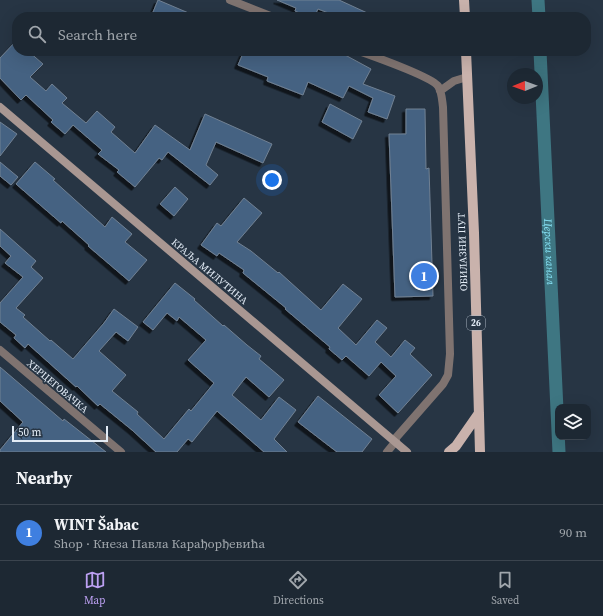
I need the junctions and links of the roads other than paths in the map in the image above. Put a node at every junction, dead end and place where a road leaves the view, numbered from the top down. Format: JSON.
{"nodes":[{"id":1,"x":230,"y":0,"type":"edge"},
{"id":2,"x":464,"y":0,"type":"edge"},
{"id":3,"x":260,"y":12,"type":"edge"},
{"id":4,"x":464,"y":12,"type":"edge"},
{"id":5,"x":372,"y":56,"type":"edge"},
{"id":6,"x":466,"y":56,"type":"edge"},
{"id":7,"x":467,"y":77,"type":"junction"},
{"id":8,"x":440,"y":91,"type":"junction"},
{"id":9,"x":0,"y":106,"type":"edge"},
{"id":10,"x":0,"y":350,"type":"edge"},
{"id":11,"x":479,"y":413,"type":"junction"},
{"id":12,"x":395,"y":441,"type":"junction"},
{"id":13,"x":121,"y":452,"type":"edge"},
{"id":14,"x":387,"y":452,"type":"edge"},
{"id":15,"x":407,"y":452,"type":"edge"},
{"id":16,"x":449,"y":452,"type":"edge"},
{"id":17,"x":480,"y":452,"type":"edge"}],
"edges":[{"from":1,"to":3,"type":"street"},
{"from":2,"to":4,"type":"main road"},
{"from":5,"to":8,"type":"street"},
{"from":6,"to":7,"type":"main road","name":"ОБИЛАЗНИ ПУТ","number":"26"},
{"from":7,"to":8,"type":"street"},
{"from":7,"to":11,"type":"main road","name":"ОБИЛАЗНИ ПУТ","number":"26"},
{"from":8,"to":12,"type":"street"},
{"from":9,"to":12,"type":"main road","name":"КРАЉА МИЛУТИНА"},
{"from":10,"to":13,"type":"street","name":"ХЕРЦЕГОВАЧКА"},
{"from":11,"to":16,"type":"main road"},
{"from":11,"to":17,"type":"main road","name":"ОБИЛАЗНИ ПУТ","number":"26"},
{"from":12,"to":14,"type":"street"},
{"from":12,"to":15,"type":"main road","name":"КРАЉА МИЛУТИНА"}]}
